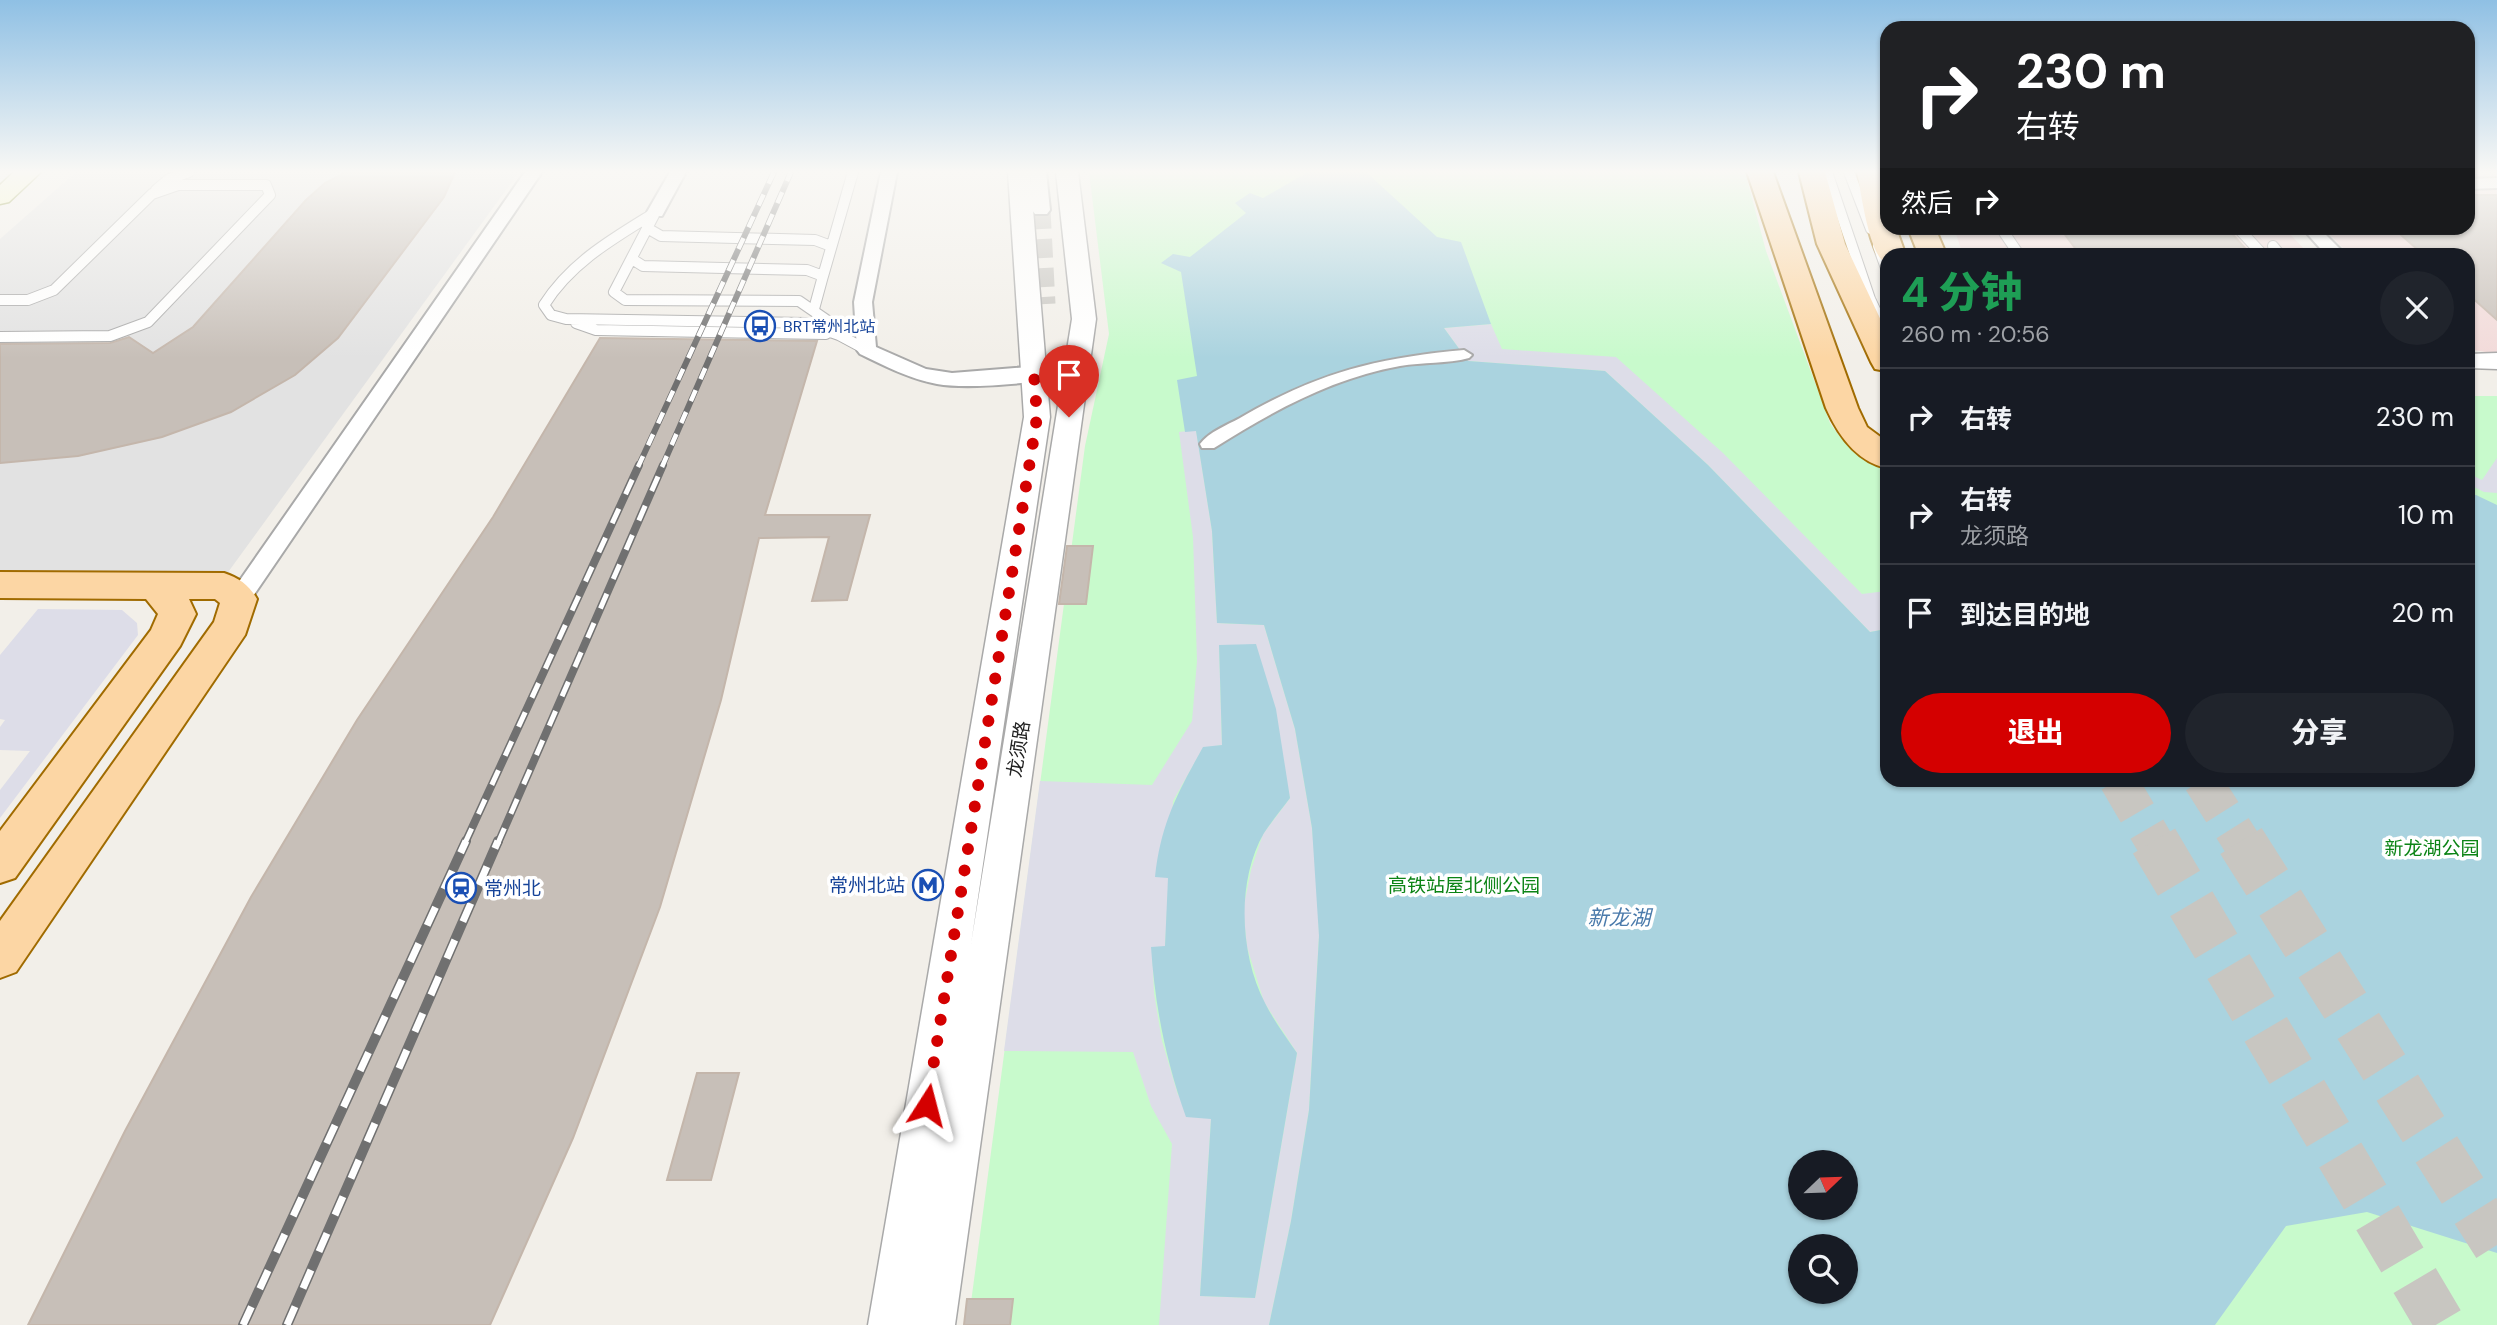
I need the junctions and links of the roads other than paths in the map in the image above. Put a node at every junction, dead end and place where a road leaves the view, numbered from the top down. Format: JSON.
{"nodes":[{"id":1,"x":111,"y":234,"type":"edge"},
{"id":2,"x":233,"y":234,"type":"edge"},
{"id":3,"x":491,"y":234,"type":"edge"},
{"id":4,"x":623,"y":234,"type":"edge"},
{"id":5,"x":645,"y":234,"type":"edge"},
{"id":6,"x":657,"y":234,"type":"edge"},
{"id":7,"x":835,"y":234,"type":"edge"},
{"id":8,"x":877,"y":234,"type":"edge"},
{"id":9,"x":1022,"y":234,"type":"edge"},
{"id":10,"x":1074,"y":234,"type":"edge"},
{"id":11,"x":1781,"y":234,"type":"edge"},
{"id":12,"x":1828,"y":234,"type":"edge"},
{"id":13,"x":1848,"y":234,"type":"edge"},
{"id":14,"x":1873,"y":234,"type":"edge"},
{"id":15,"x":2244,"y":235,"type":"edge"},
{"id":16,"x":2317,"y":235,"type":"edge"},
{"id":17,"x":831,"y":246,"type":"junction"},
{"id":18,"x":2257,"y":248,"type":"edge"},
{"id":19,"x":2330,"y":248,"type":"edge"},
{"id":20,"x":1880,"y":252,"type":"edge"},
{"id":21,"x":634,"y":255,"type":"junction"},
{"id":22,"x":824,"y":272,"type":"junction"},
{"id":23,"x":0,"y":300,"type":"edge"},
{"id":24,"x":815,"y":304,"type":"junction"},
{"id":25,"x":1880,"y":320,"type":"edge"},
{"id":26,"x":839,"y":335,"type":"joint"},
{"id":27,"x":0,"y":337,"type":"edge"},
{"id":28,"x":1880,"y":349,"type":"edge"},
{"id":29,"x":867,"y":350,"type":"junction"},
{"id":30,"x":1464,"y":355,"type":"dead end"},
{"id":31,"x":2475,"y":361,"type":"edge"},
{"id":32,"x":2497,"y":361,"type":"edge"},
{"id":33,"x":1077,"y":369,"type":"junction"},
{"id":34,"x":1034,"y":373,"type":"junction"},
{"id":35,"x":2475,"y":380,"type":"edge"},
{"id":36,"x":2497,"y":381,"type":"edge"},
{"id":37,"x":1208,"y":444,"type":"dead end"},
{"id":38,"x":1880,"y":452,"type":"edge"},
{"id":39,"x":0,"y":585,"type":"edge"},
{"id":40,"x":156,"y":587,"type":"junction"},
{"id":41,"x":239,"y":599,"type":"junction"},
{"id":42,"x":0,"y":865,"type":"edge"},
{"id":43,"x":0,"y":958,"type":"edge"},
{"id":44,"x":891,"y":1325,"type":"edge"},
{"id":45,"x":932,"y":1325,"type":"edge"}],
"edges":[{"from":1,"to":23,"type":"lane"},
{"from":2,"to":27,"type":"lane"},
{"from":3,"to":41,"type":"street"},
{"from":4,"to":26,"type":"lane"},
{"from":5,"to":21,"type":"lane"},
{"from":6,"to":17,"type":"lane"},
{"from":7,"to":17,"type":"lane"},
{"from":8,"to":29,"type":"street"},
{"from":9,"to":34,"type":"street","name":"龙须路"},
{"from":10,"to":33,"type":"street","name":"龙须路"},
{"from":11,"to":38,"type":"main road"},
{"from":12,"to":28,"type":"main road"},
{"from":13,"to":25,"type":"lane"},
{"from":14,"to":20,"type":"lane"},
{"from":15,"to":18,"type":"lane"},
{"from":16,"to":19,"type":"street"},
{"from":17,"to":22,"type":"lane"},
{"from":21,"to":22,"type":"lane"},
{"from":21,"to":24,"type":"lane"},
{"from":22,"to":24,"type":"lane"},
{"from":24,"to":29,"type":"lane"},
{"from":26,"to":29,"type":"lane"},
{"from":29,"to":34,"type":"street"},
{"from":30,"to":37,"type":"street"},
{"from":31,"to":32,"type":"street"},
{"from":33,"to":34,"type":"street"},
{"from":33,"to":45,"type":"street","name":"龙须路"},
{"from":34,"to":44,"type":"street","name":"龙须路"},
{"from":35,"to":36,"type":"street"},
{"from":39,"to":40,"type":"main road"},
{"from":40,"to":41,"type":"main road"},
{"from":40,"to":42,"type":"main road"},
{"from":41,"to":43,"type":"main road"}]}
